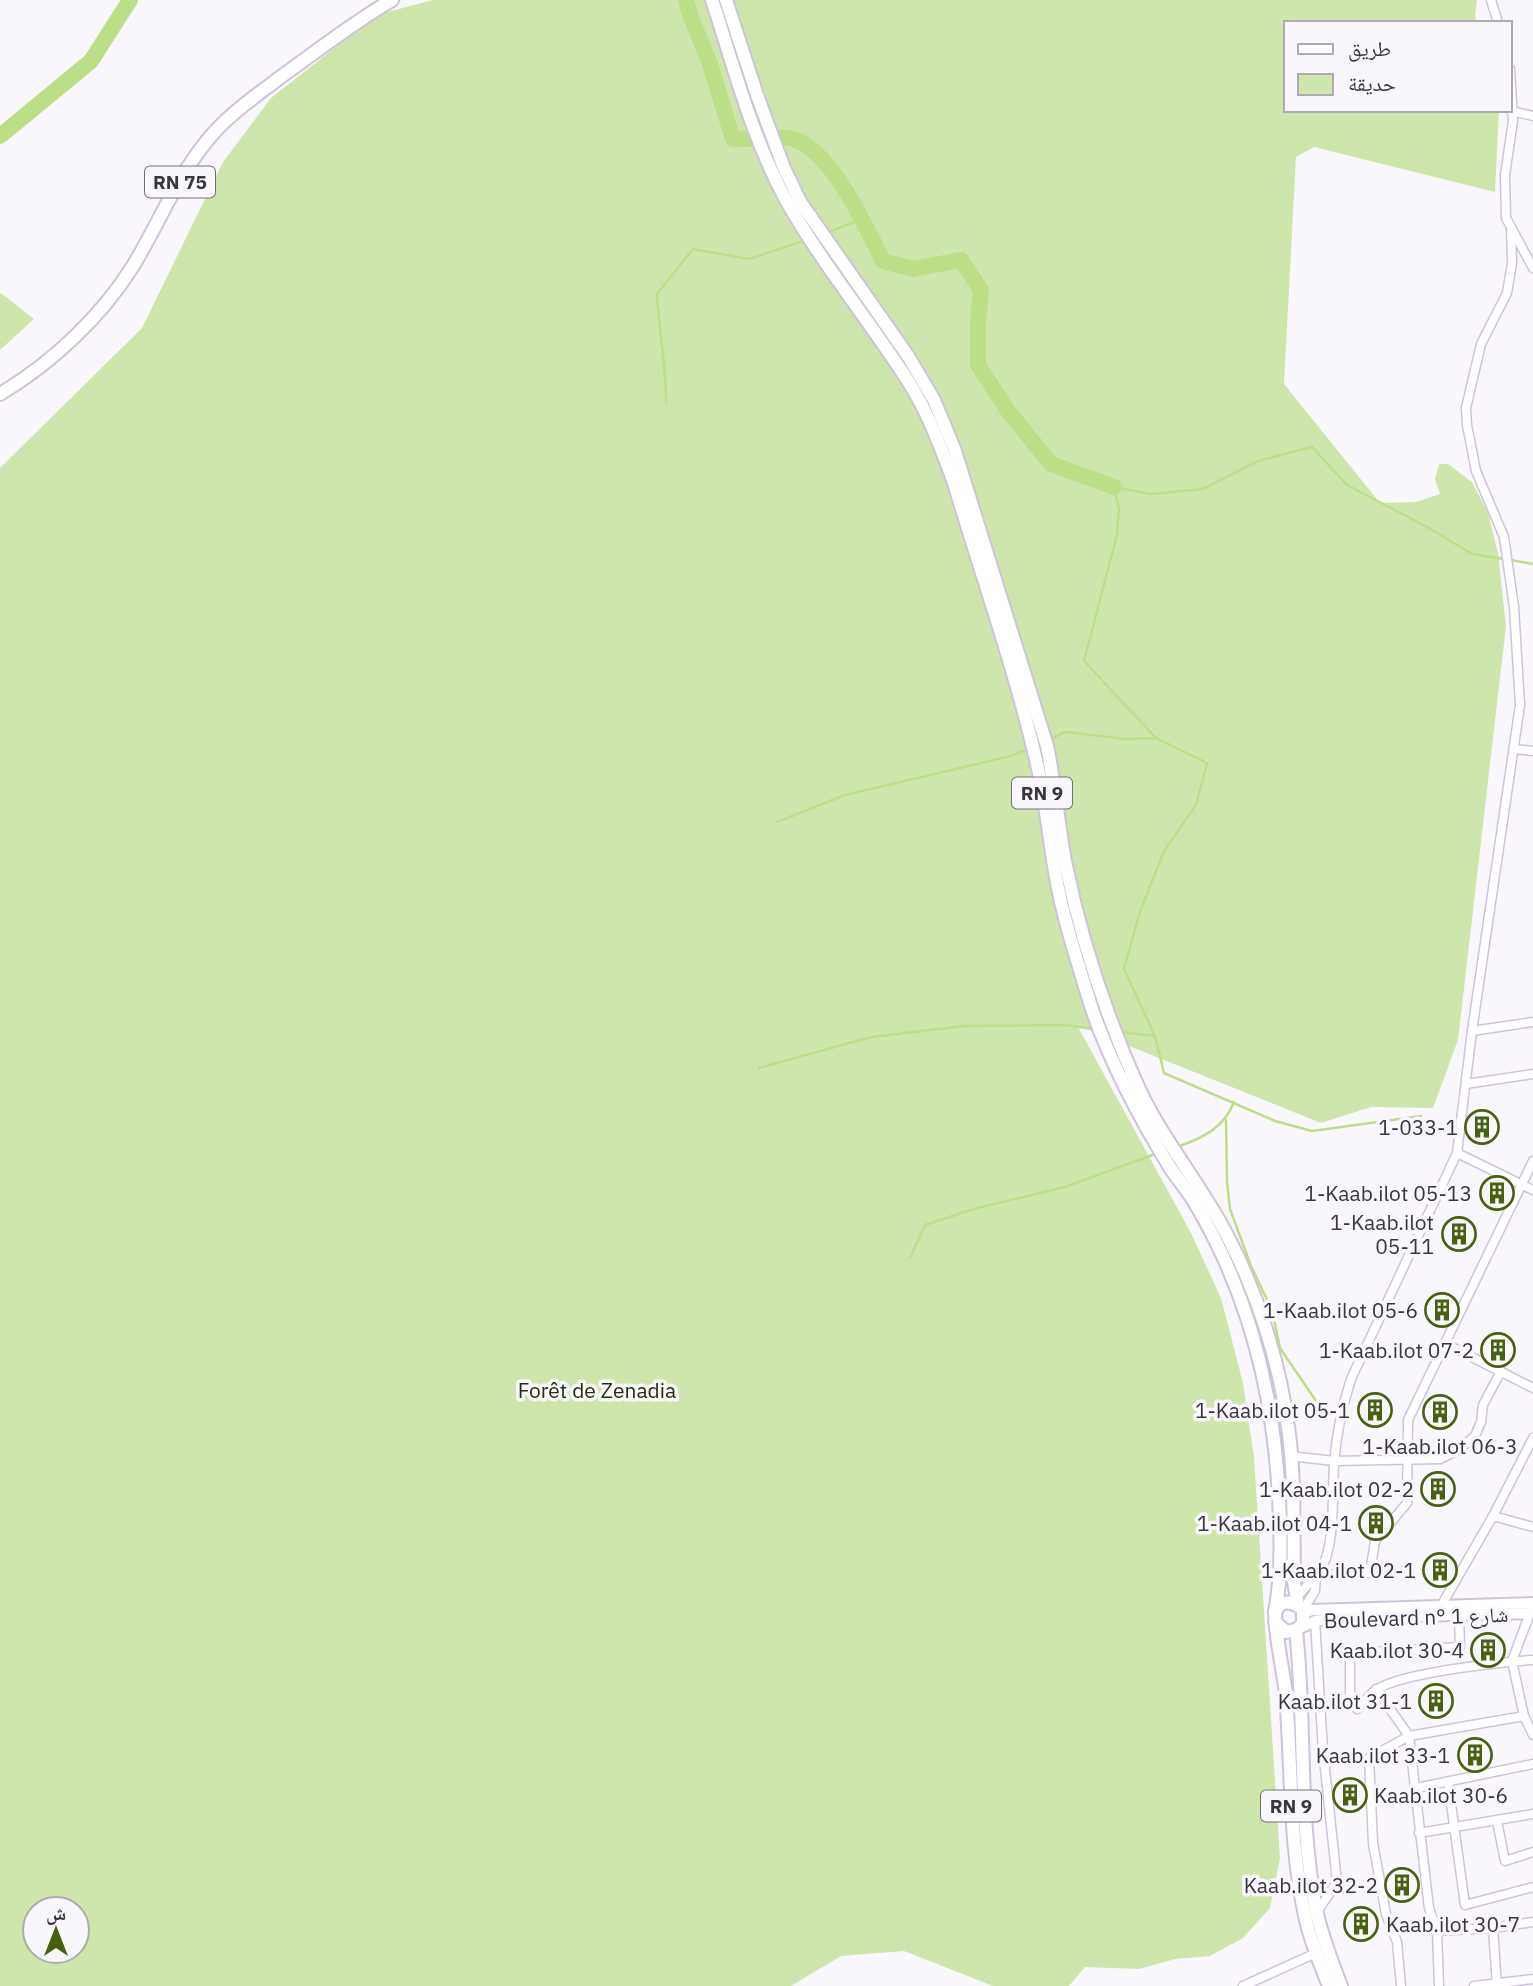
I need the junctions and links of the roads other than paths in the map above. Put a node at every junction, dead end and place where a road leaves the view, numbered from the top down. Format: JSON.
{"nodes":[{"id":1,"x":392,"y":0,"type":"edge"},
{"id":2,"x":712,"y":0,"type":"edge"},
{"id":3,"x":726,"y":0,"type":"edge"},
{"id":4,"x":1491,"y":0,"type":"edge"},
{"id":5,"x":1497,"y":21,"type":"edge"},
{"id":6,"x":1512,"y":111,"type":"edge"},
{"id":7,"x":1511,"y":112,"type":"edge"},
{"id":8,"x":1533,"y":116,"type":"edge"},
{"id":9,"x":1511,"y":228,"type":"junction"},
{"id":10,"x":1533,"y":268,"type":"edge"},
{"id":11,"x":0,"y":394,"type":"edge"},
{"id":12,"x":1514,"y":749,"type":"junction"},
{"id":13,"x":1533,"y":751,"type":"edge"},
{"id":14,"x":1533,"y":1022,"type":"edge"},
{"id":15,"x":1472,"y":1031,"type":"junction"},
{"id":16,"x":1533,"y":1074,"type":"edge"},
{"id":17,"x":1466,"y":1084,"type":"junction"},
{"id":18,"x":1457,"y":1153,"type":"junction"},
{"id":19,"x":1533,"y":1161,"type":"edge"},
{"id":20,"x":1521,"y":1184,"type":"junction"},
{"id":21,"x":1533,"y":1190,"type":"edge"},
{"id":22,"x":1446,"y":1344,"type":"junction"},
{"id":23,"x":1501,"y":1371,"type":"junction"},
{"id":24,"x":1533,"y":1388,"type":"edge"},
{"id":25,"x":1533,"y":1438,"type":"edge"},
{"id":26,"x":1290,"y":1456,"type":"junction"},
{"id":27,"x":1406,"y":1458,"type":"junction"},
{"id":28,"x":1334,"y":1461,"type":"junction"},
{"id":29,"x":1493,"y":1516,"type":"junction"},
{"id":30,"x":1533,"y":1527,"type":"edge"},
{"id":31,"x":1316,"y":1574,"type":"junction"},
{"id":32,"x":1299,"y":1605,"type":"junction"},
{"id":33,"x":1441,"y":1606,"type":"junction"},
{"id":34,"x":1532,"y":1610,"type":"edge"},
{"id":35,"x":1459,"y":1616,"type":"junction"},
{"id":36,"x":1275,"y":1617,"type":"junction"},
{"id":37,"x":1315,"y":1620,"type":"junction"},
{"id":38,"x":1298,"y":1629,"type":"junction"},
{"id":39,"x":1533,"y":1660,"type":"edge"},
{"id":40,"x":1512,"y":1661,"type":"junction"},
{"id":41,"x":1376,"y":1689,"type":"junction"},
{"id":42,"x":1350,"y":1693,"type":"dead end"},
{"id":43,"x":1357,"y":1710,"type":"dead end"},
{"id":44,"x":1524,"y":1716,"type":"junction"},
{"id":45,"x":1533,"y":1735,"type":"edge"},
{"id":46,"x":1409,"y":1736,"type":"junction"},
{"id":47,"x":1533,"y":1764,"type":"edge"},
{"id":48,"x":1448,"y":1782,"type":"junction"},
{"id":49,"x":1416,"y":1788,"type":"junction"},
{"id":50,"x":1533,"y":1814,"type":"edge"},
{"id":51,"x":1497,"y":1821,"type":"junction"},
{"id":52,"x":1454,"y":1828,"type":"junction"},
{"id":53,"x":1419,"y":1833,"type":"junction"},
{"id":54,"x":1533,"y":1852,"type":"edge"},
{"id":55,"x":1533,"y":1887,"type":"edge"},
{"id":56,"x":1317,"y":1913,"type":"junction"},
{"id":57,"x":1533,"y":1922,"type":"edge"},
{"id":58,"x":1493,"y":1928,"type":"junction"},
{"id":59,"x":1437,"y":1931,"type":"junction"},
{"id":60,"x":1316,"y":1953,"type":"junction"},
{"id":61,"x":1533,"y":1979,"type":"edge"},
{"id":62,"x":1497,"y":1985,"type":"edge"},
{"id":63,"x":1243,"y":1986,"type":"edge"},
{"id":64,"x":1329,"y":1986,"type":"edge"},
{"id":65,"x":1341,"y":1986,"type":"edge"},
{"id":66,"x":1401,"y":1986,"type":"edge"},
{"id":67,"x":1439,"y":1986,"type":"edge"},
{"id":68,"x":1474,"y":1986,"type":"edge"}],
"edges":[{"from":1,"to":11,"type":"main road","number":"RN 75"},
{"from":2,"to":36,"type":"main road","number":"RN 9"},
{"from":3,"to":26,"type":"main road","number":"RN 9"},
{"from":4,"to":5,"type":"street"},
{"from":6,"to":8,"type":"street"},
{"from":7,"to":9,"type":"street"},
{"from":9,"to":10,"type":"street"},
{"from":9,"to":12,"type":"street"},
{"from":12,"to":13,"type":"street"},
{"from":12,"to":15,"type":"street"},
{"from":14,"to":15,"type":"street"},
{"from":15,"to":17,"type":"street"},
{"from":16,"to":17,"type":"street"},
{"from":17,"to":18,"type":"street"},
{"from":18,"to":20,"type":"street"},
{"from":18,"to":28,"type":"street"},
{"from":19,"to":20,"type":"street"},
{"from":20,"to":21,"type":"street"},
{"from":20,"to":22,"type":"street"},
{"from":22,"to":23,"type":"street"},
{"from":22,"to":27,"type":"street"},
{"from":23,"to":24,"type":"street"},
{"from":23,"to":27,"type":"street"},
{"from":25,"to":29,"type":"street"},
{"from":26,"to":28,"type":"street"},
{"from":26,"to":32,"type":"main road","number":"RN 9"},
{"from":27,"to":28,"type":"street"},
{"from":27,"to":31,"type":"street"},
{"from":28,"to":31,"type":"street"},
{"from":29,"to":30,"type":"street"},
{"from":29,"to":33,"type":"street"},
{"from":31,"to":32,"type":"street"},
{"from":31,"to":32,"type":"street"},
{"from":32,"to":33,"type":"main road","name":"Boulevard n° شارع 1"},
{"from":32,"to":36,"type":"main road"},
{"from":32,"to":38,"type":"main road"},
{"from":33,"to":34,"type":"main road","name":"Boulevard n° شارع 1"},
{"from":34,"to":35,"type":"main road","name":"Boulevard n° شارع 1"},
{"from":34,"to":40,"type":"street"},
{"from":35,"to":37,"type":"main road","name":"Boulevard n° شارع 1"},
{"from":35,"to":42,"type":"street"},
{"from":36,"to":38,"type":"main road"},
{"from":36,"to":60,"type":"main road","number":"RN 9"},
{"from":37,"to":38,"type":"main road","name":"Boulevard n° شارع 1"},
{"from":37,"to":56,"type":"street"},
{"from":38,"to":56,"type":"main road"},
{"from":39,"to":40,"type":"street"},
{"from":40,"to":41,"type":"street"},
{"from":40,"to":44,"type":"street"},
{"from":41,"to":43,"type":"street"},
{"from":41,"to":46,"type":"street"},
{"from":44,"to":45,"type":"street"},
{"from":44,"to":46,"type":"street"},
{"from":46,"to":49,"type":"street"},
{"from":46,"to":66,"type":"street"},
{"from":47,"to":48,"type":"street"},
{"from":48,"to":49,"type":"street"},
{"from":48,"to":52,"type":"street"},
{"from":49,"to":53,"type":"street"},
{"from":50,"to":51,"type":"street"},
{"from":51,"to":52,"type":"street"},
{"from":51,"to":54,"type":"street"},
{"from":52,"to":53,"type":"street"},
{"from":52,"to":55,"type":"street"},
{"from":53,"to":59,"type":"street"},
{"from":56,"to":65,"type":"main road"},
{"from":57,"to":58,"type":"street"},
{"from":58,"to":59,"type":"street"},
{"from":58,"to":62,"type":"street"},
{"from":59,"to":67,"type":"street"},
{"from":60,"to":63,"type":"street"},
{"from":60,"to":64,"type":"main road","number":"RN 9"},
{"from":61,"to":62,"type":"street"},
{"from":62,"to":68,"type":"street"}]}
